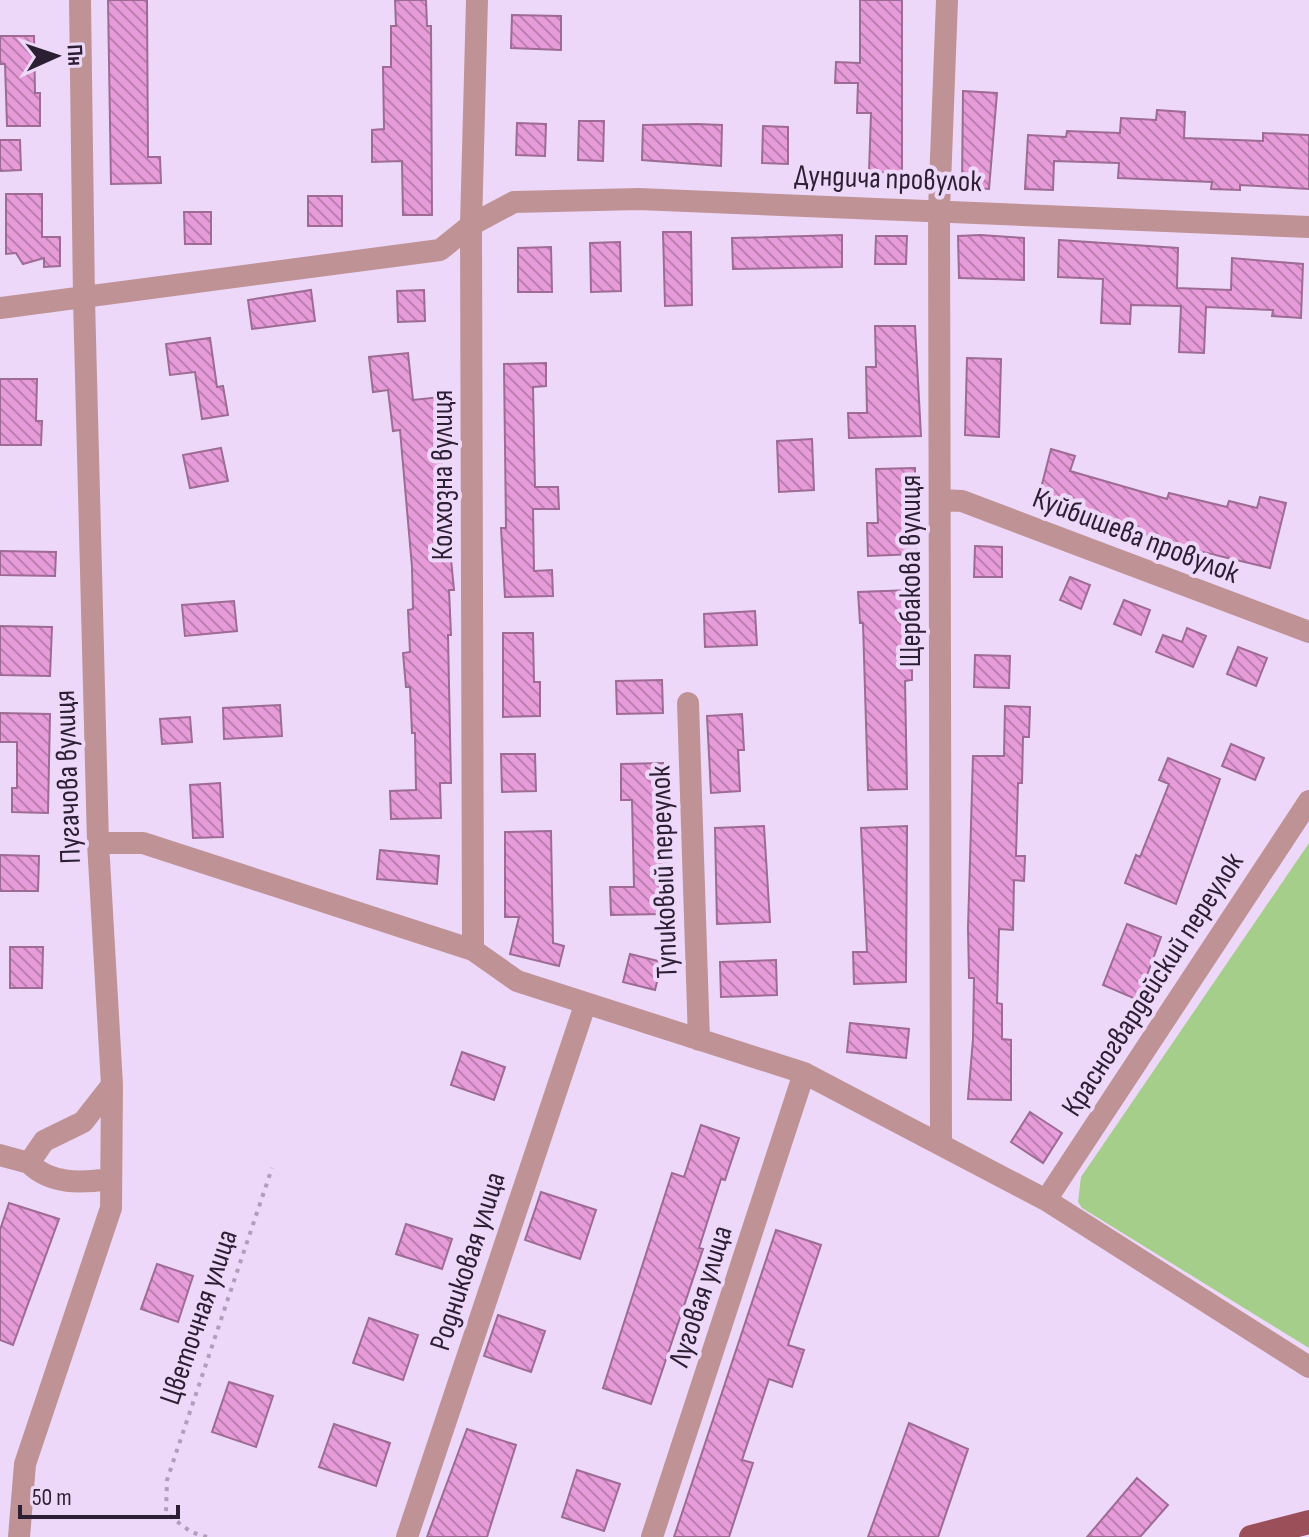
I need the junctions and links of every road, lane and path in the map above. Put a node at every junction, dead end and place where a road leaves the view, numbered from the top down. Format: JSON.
{"nodes":[{"id":1,"x":80,"y":0,"type":"edge"},
{"id":2,"x":477,"y":0,"type":"edge"},
{"id":3,"x":947,"y":0,"type":"edge"},
{"id":4,"x":939,"y":210,"type":"junction"},
{"id":5,"x":471,"y":225,"type":"junction"},
{"id":6,"x":1309,"y":227,"type":"edge"},
{"id":7,"x":84,"y":299,"type":"junction"},
{"id":8,"x":0,"y":308,"type":"edge"},
{"id":9,"x":940,"y":500,"type":"junction"},
{"id":10,"x":1309,"y":632,"type":"edge"},
{"id":11,"x":688,"y":703,"type":"dead end"},
{"id":12,"x":1309,"y":801,"type":"edge"},
{"id":13,"x":98,"y":843,"type":"junction"},
{"id":14,"x":473,"y":950,"type":"junction"},
{"id":15,"x":585,"y":1005,"type":"junction"},
{"id":16,"x":699,"y":1040,"type":"junction"},
{"id":17,"x":804,"y":1073,"type":"junction"},
{"id":18,"x":112,"y":1085,"type":"junction"},
{"id":19,"x":941,"y":1142,"type":"junction"},
{"id":20,"x":0,"y":1155,"type":"edge"},
{"id":21,"x":29,"y":1163,"type":"junction"},
{"id":22,"x":272,"y":1168,"type":"dead end"},
{"id":23,"x":111,"y":1179,"type":"junction"},
{"id":24,"x":1046,"y":1200,"type":"junction"},
{"id":25,"x":1309,"y":1367,"type":"edge"},
{"id":26,"x":1309,"y":1522,"type":"edge"},
{"id":27,"x":19,"y":1537,"type":"edge"},
{"id":28,"x":207,"y":1537,"type":"edge"},
{"id":29,"x":407,"y":1537,"type":"edge"},
{"id":30,"x":652,"y":1537,"type":"edge"},
{"id":31,"x":1251,"y":1537,"type":"edge"}],
"edges":[{"from":1,"to":7,"type":"street","name":"Пугачова вулиця"},
{"from":2,"to":5,"type":"street","name":"Колхозна вулиця"},
{"from":3,"to":4,"type":"street","name":"Щербакова вулиця"},
{"from":4,"to":5,"type":"street","name":"Дундича провулок"},
{"from":4,"to":6,"type":"street","name":"Дундича провулок"},
{"from":4,"to":9,"type":"street","name":"Щербакова вулиця"},
{"from":5,"to":7,"type":"street","name":"Дундича провулок"},
{"from":5,"to":14,"type":"street","name":"Колхозна вулиця"},
{"from":7,"to":8,"type":"street","name":"Дундича провулок"},
{"from":7,"to":13,"type":"street","name":"Пугачова вулиця"},
{"from":9,"to":10,"type":"street","name":"Куйбишева провулок"},
{"from":9,"to":19,"type":"street","name":"Щербакова вулиця"},
{"from":11,"to":16,"type":"street","name":"Тупиковый переулок"},
{"from":12,"to":24,"type":"street","name":"Красногвардейский переулок"},
{"from":13,"to":14,"type":"street"},
{"from":13,"to":18,"type":"street","name":"Пугачова вулиця"},
{"from":14,"to":15,"type":"street"},
{"from":15,"to":16,"type":"street"},
{"from":15,"to":29,"type":"street","name":"Родниковая улица"},
{"from":16,"to":17,"type":"street"},
{"from":17,"to":19,"type":"street"},
{"from":17,"to":30,"type":"street","name":"Луговая улица"},
{"from":18,"to":21,"type":"street"},
{"from":18,"to":23,"type":"street","name":"Пугачова вулиця"},
{"from":19,"to":24,"type":"street"},
{"from":20,"to":21,"type":"street"},
{"from":21,"to":23,"type":"street"},
{"from":22,"to":28,"type":"path","name":"Цветочная улица"},
{"from":23,"to":27,"type":"street","name":"Пугачова вулиця"},
{"from":24,"to":25,"type":"street"},
{"from":26,"to":31,"type":"main road"}]}
